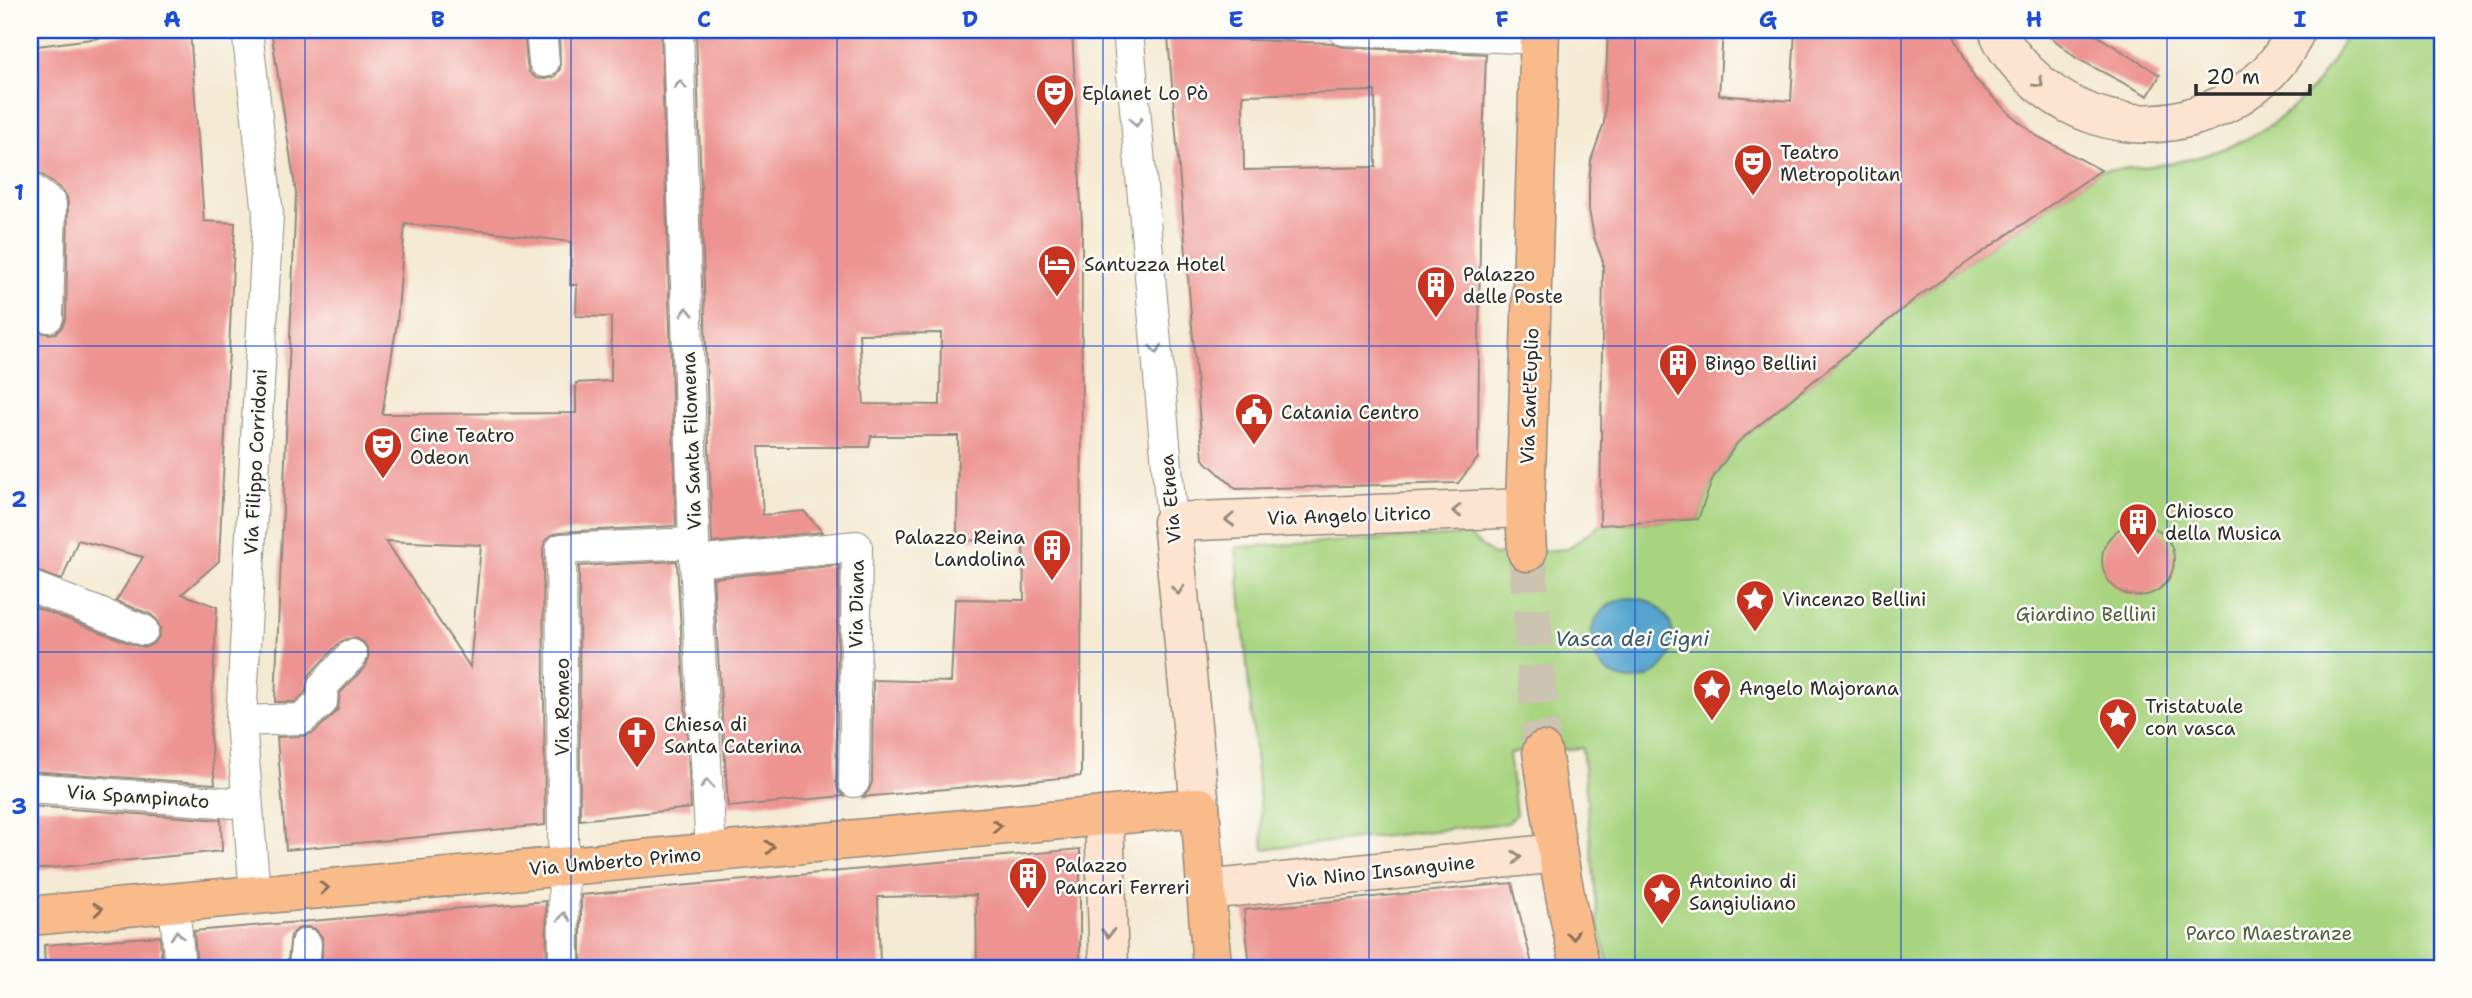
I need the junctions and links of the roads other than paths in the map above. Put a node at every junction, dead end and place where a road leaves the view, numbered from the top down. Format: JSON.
{"nodes":[{"id":1,"x":247,"y":30,"type":"edge"},
{"id":2,"x":541,"y":30,"type":"edge"},
{"id":3,"x":678,"y":30,"type":"edge"},
{"id":4,"x":1128,"y":30,"type":"edge"},
{"id":5,"x":1343,"y":30,"type":"edge"},
{"id":6,"x":1998,"y":30,"type":"edge"},
{"id":7,"x":2296,"y":30,"type":"edge"},
{"id":8,"x":1540,"y":34,"type":"edge"},
{"id":9,"x":544,"y":62,"type":"dead end"},
{"id":10,"x":30,"y":188,"type":"edge"},
{"id":11,"x":48,"y":317,"type":"dead end"},
{"id":12,"x":1525,"y":508,"type":"junction"},
{"id":13,"x":1172,"y":522,"type":"junction"},
{"id":14,"x":694,"y":552,"type":"junction"},
{"id":15,"x":1527,"y":552,"type":"tunnel mouth"},
{"id":16,"x":30,"y":586,"type":"edge"},
{"id":17,"x":143,"y":630,"type":"dead end"},
{"id":18,"x":352,"y":655,"type":"dead end"},
{"id":19,"x":241,"y":721,"type":"junction"},
{"id":20,"x":1542,"y":751,"type":"tunnel mouth"},
{"id":21,"x":854,"y":782,"type":"dead end"},
{"id":22,"x":30,"y":788,"type":"edge"},
{"id":23,"x":247,"y":804,"type":"junction"},
{"id":24,"x":1200,"y":807,"type":"junction"},
{"id":25,"x":1104,"y":816,"type":"junction"},
{"id":26,"x":711,"y":852,"type":"junction"},
{"id":27,"x":1557,"y":853,"type":"junction"},
{"id":28,"x":563,"y":866,"type":"junction"},
{"id":29,"x":1206,"y":890,"type":"junction"},
{"id":30,"x":256,"y":894,"type":"junction"},
{"id":31,"x":174,"y":902,"type":"junction"},
{"id":32,"x":30,"y":916,"type":"edge"},
{"id":33,"x":180,"y":968,"type":"edge"},
{"id":34,"x":565,"y":968,"type":"edge"},
{"id":35,"x":1109,"y":968,"type":"edge"},
{"id":36,"x":1212,"y":968,"type":"edge"},
{"id":37,"x":1581,"y":968,"type":"edge"}],
"edges":[{"from":1,"to":19,"type":"street","name":"Via Filippo Corridoni"},
{"from":2,"to":9,"type":"street"},
{"from":14,"to":3,"type":"street","name":"Via Santa Filomena","one_way":true},
{"from":4,"to":13,"type":"street","name":"Via Etnea","one_way":true},
{"from":5,"to":8,"type":"street"},
{"from":6,"to":7,"type":"street","one_way":true},
{"from":8,"to":12,"type":"main road","name":"Via Sant'Euplio"},
{"from":10,"to":11,"type":"street"},
{"from":12,"to":13,"type":"street","name":"Via Angelo Litrico","one_way":true},
{"from":12,"to":15,"type":"main road","name":"Via Sant'Euplio"},
{"from":13,"to":24,"type":"street","name":"Via Etnea","one_way":true},
{"from":14,"to":21,"type":"street","name":"Via Diana"},
{"from":26,"to":14,"type":"street","name":"Via Santa Filomena","one_way":true},
{"from":14,"to":28,"type":"street","name":"Via Romeo"},
{"from":16,"to":17,"type":"street"},
{"from":18,"to":19,"type":"street"},
{"from":19,"to":23,"type":"street","name":"Via Filippo Corridoni"},
{"from":20,"to":27,"type":"main road"},
{"from":22,"to":23,"type":"street","name":"Via Spampinato"},
{"from":23,"to":30,"type":"street","name":"Via Filippo Corridoni"},
{"from":24,"to":25,"type":"main road","name":"Via Umberto Primo"},
{"from":24,"to":29,"type":"main road","name":"Via Etnea"},
{"from":26,"to":25,"type":"main road","name":"Via Umberto Primo","one_way":true},
{"from":25,"to":35,"type":"street","one_way":true},
{"from":26,"to":28,"type":"main road","name":"Via Umberto Primo"},
{"from":29,"to":27,"type":"street","name":"Via Nino Insanguine","one_way":true},
{"from":27,"to":37,"type":"main road","one_way":true},
{"from":30,"to":28,"type":"main road","name":"Via Umberto Primo","one_way":true},
{"from":34,"to":28,"type":"street","name":"Via Romeo","one_way":true},
{"from":29,"to":36,"type":"main road","name":"Via Etnea"},
{"from":30,"to":31,"type":"main road","name":"Via Umberto Primo"},
{"from":32,"to":31,"type":"main road","name":"Via Umberto Primo","one_way":true},
{"from":33,"to":31,"type":"street","one_way":true}]}
